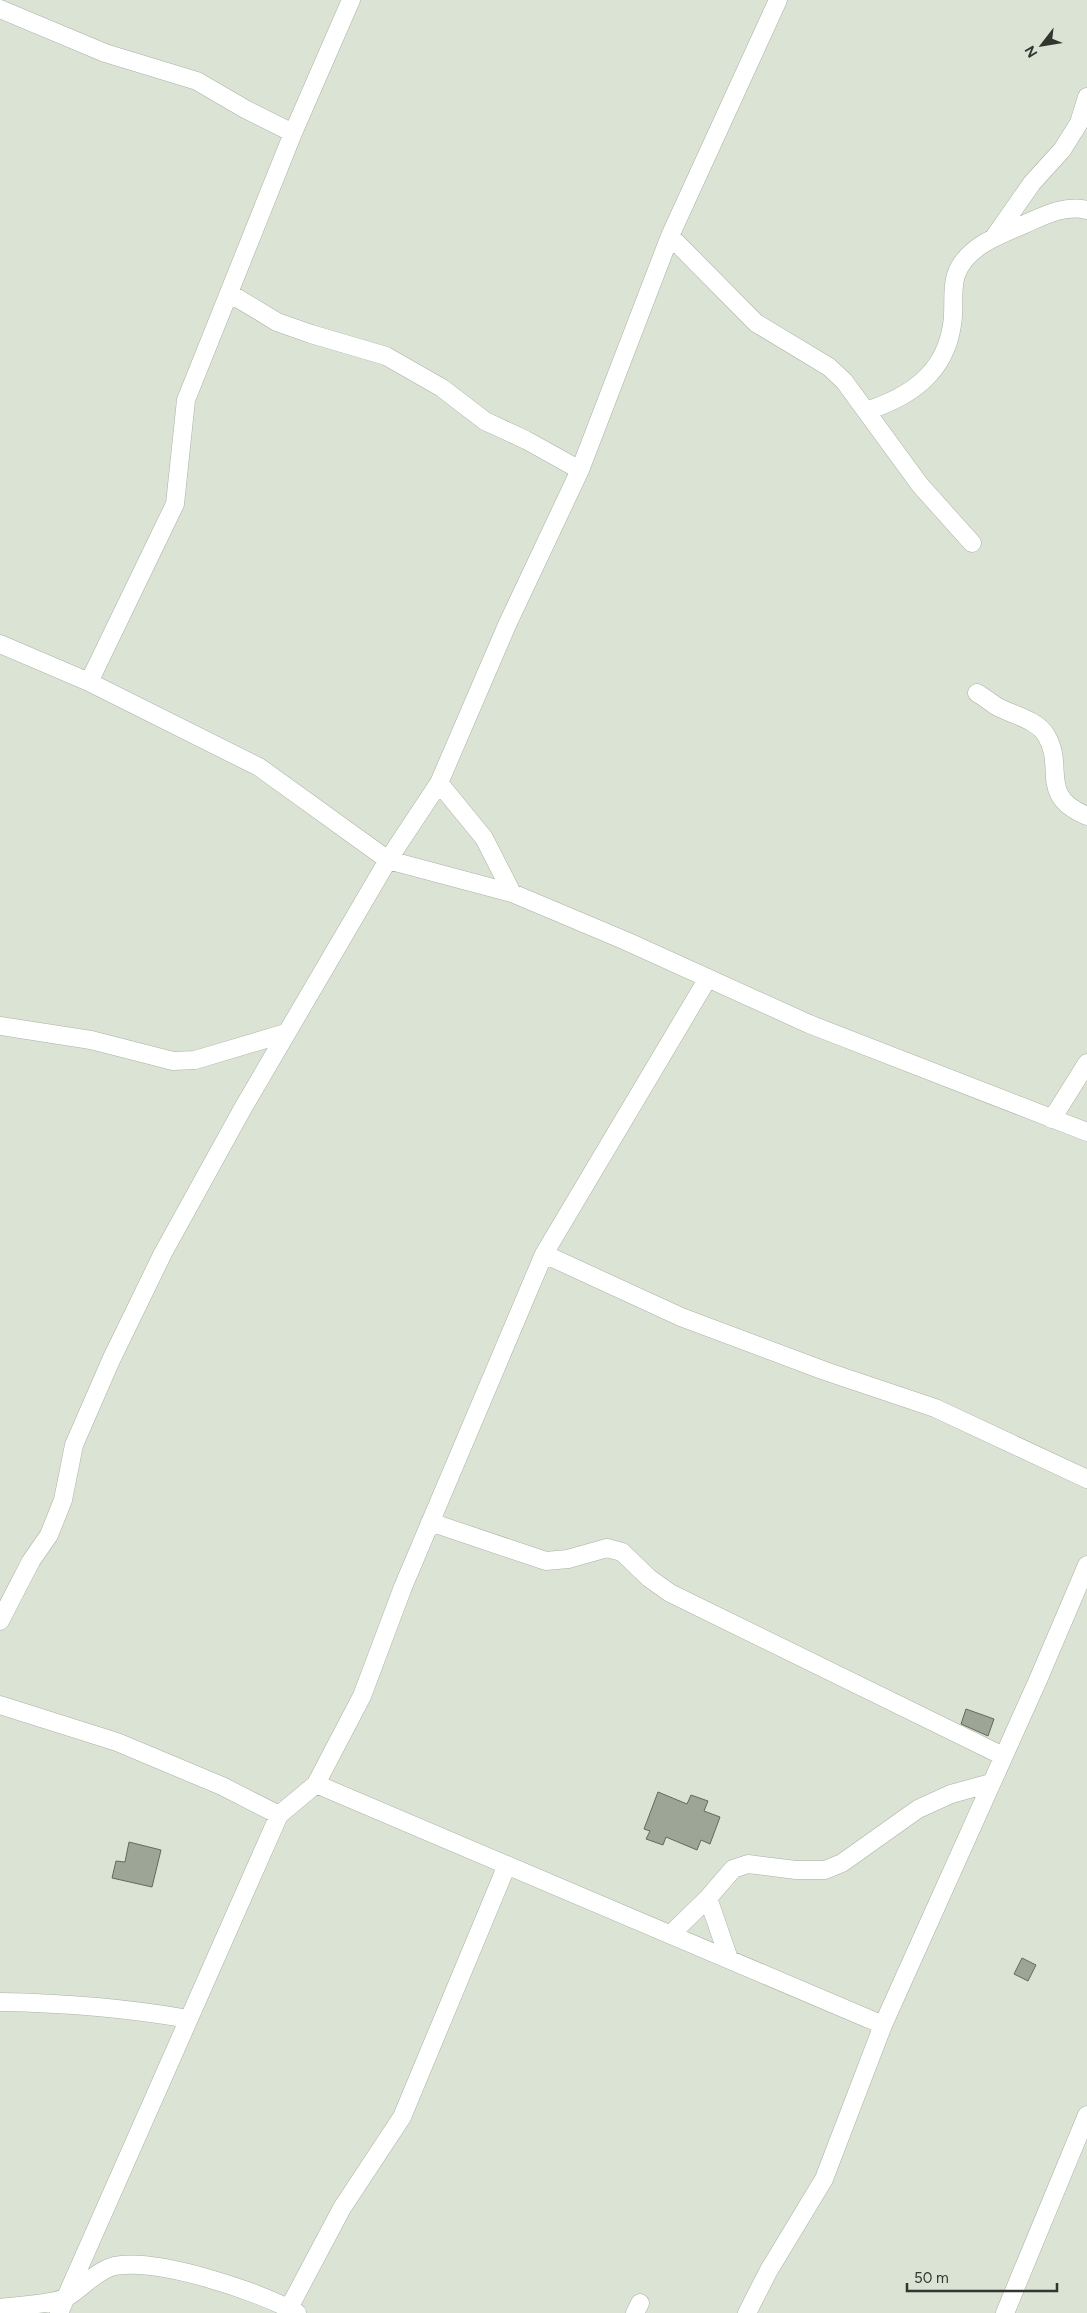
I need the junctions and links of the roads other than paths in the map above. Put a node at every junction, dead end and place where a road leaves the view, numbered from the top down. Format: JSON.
{"nodes":[{"id":1,"x":351,"y":0,"type":"edge"},
{"id":2,"x":778,"y":0,"type":"edge"},
{"id":3,"x":0,"y":9,"type":"edge"},
{"id":4,"x":1087,"y":97,"type":"edge"},
{"id":5,"x":293,"y":133,"type":"junction"},
{"id":6,"x":1087,"y":210,"type":"edge"},
{"id":7,"x":670,"y":236,"type":"junction"},
{"id":8,"x":995,"y":236,"type":"junction"},
{"id":9,"x":229,"y":293,"type":"junction"},
{"id":10,"x":866,"y":411,"type":"junction"},
{"id":11,"x":580,"y":470,"type":"junction"},
{"id":12,"x":972,"y":543,"type":"dead end"},
{"id":13,"x":0,"y":644,"type":"edge"},
{"id":14,"x":89,"y":682,"type":"junction"},
{"id":15,"x":977,"y":693,"type":"dead end"},
{"id":16,"x":439,"y":783,"type":"junction"},
{"id":17,"x":1087,"y":816,"type":"edge"},
{"id":18,"x":388,"y":860,"type":"junction"},
{"id":19,"x":512,"y":893,"type":"junction"},
{"id":20,"x":708,"y":978,"type":"junction"},
{"id":21,"x":0,"y":1026,"type":"edge"},
{"id":22,"x":21,"y":1029,"type":"junction"},
{"id":23,"x":286,"y":1033,"type":"junction"},
{"id":24,"x":0,"y":1038,"type":"edge"},
{"id":25,"x":1087,"y":1063,"type":"edge"},
{"id":26,"x":1052,"y":1119,"type":"junction"},
{"id":27,"x":1087,"y":1132,"type":"edge"},
{"id":28,"x":544,"y":1254,"type":"junction"},
{"id":29,"x":1087,"y":1479,"type":"edge"},
{"id":30,"x":430,"y":1522,"type":"junction"},
{"id":31,"x":1087,"y":1564,"type":"edge"},
{"id":32,"x":0,"y":1621,"type":"edge"},
{"id":33,"x":0,"y":1705,"type":"edge"},
{"id":34,"x":1003,"y":1756,"type":"junction"},
{"id":35,"x":991,"y":1783,"type":"junction"},
{"id":36,"x":316,"y":1784,"type":"junction"},
{"id":37,"x":279,"y":1815,"type":"junction"},
{"id":38,"x":506,"y":1865,"type":"junction"},
{"id":39,"x":708,"y":1898,"type":"junction"},
{"id":40,"x":671,"y":1934,"type":"junction"},
{"id":41,"x":729,"y":1959,"type":"junction"},
{"id":42,"x":0,"y":2002,"type":"edge"},
{"id":43,"x":189,"y":2019,"type":"junction"},
{"id":44,"x":883,"y":2025,"type":"junction"},
{"id":45,"x":1087,"y":2115,"type":"edge"},
{"id":46,"x":62,"y":2305,"type":"edge"},
{"id":47,"x":0,"y":2308,"type":"edge"},
{"id":48,"x":293,"y":2311,"type":"edge"},
{"id":49,"x":747,"y":2313,"type":"edge"},
{"id":50,"x":1005,"y":2313,"type":"edge"}],
"edges":[{"from":1,"to":5,"type":"street"},
{"from":2,"to":7,"type":"street"},
{"from":3,"to":5,"type":"street"},
{"from":4,"to":8,"type":"street"},
{"from":5,"to":9,"type":"street"},
{"from":6,"to":8,"type":"street"},
{"from":7,"to":10,"type":"street"},
{"from":7,"to":11,"type":"street"},
{"from":8,"to":10,"type":"street"},
{"from":9,"to":11,"type":"street"},
{"from":9,"to":14,"type":"street"},
{"from":10,"to":12,"type":"street"},
{"from":11,"to":16,"type":"street"},
{"from":13,"to":14,"type":"street"},
{"from":14,"to":18,"type":"street"},
{"from":15,"to":17,"type":"street"},
{"from":16,"to":18,"type":"street"},
{"from":16,"to":19,"type":"street"},
{"from":18,"to":19,"type":"street"},
{"from":18,"to":23,"type":"street"},
{"from":19,"to":20,"type":"street"},
{"from":20,"to":26,"type":"street"},
{"from":20,"to":28,"type":"street"},
{"from":21,"to":22,"type":"street"},
{"from":22,"to":23,"type":"street"},
{"from":22,"to":24,"type":"street"},
{"from":23,"to":32,"type":"street"},
{"from":25,"to":26,"type":"street"},
{"from":26,"to":27,"type":"street"},
{"from":28,"to":29,"type":"street"},
{"from":28,"to":30,"type":"street"},
{"from":30,"to":34,"type":"street"},
{"from":30,"to":36,"type":"street"},
{"from":31,"to":34,"type":"street"},
{"from":33,"to":37,"type":"street"},
{"from":34,"to":35,"type":"street"},
{"from":35,"to":39,"type":"street"},
{"from":35,"to":44,"type":"street"},
{"from":36,"to":37,"type":"street"},
{"from":36,"to":38,"type":"street"},
{"from":37,"to":43,"type":"street"},
{"from":38,"to":40,"type":"street"},
{"from":38,"to":48,"type":"street"},
{"from":39,"to":40,"type":"street"},
{"from":39,"to":41,"type":"street"},
{"from":40,"to":41,"type":"street"},
{"from":41,"to":44,"type":"street"},
{"from":42,"to":43,"type":"street"},
{"from":43,"to":46,"type":"street"},
{"from":44,"to":49,"type":"street"},
{"from":45,"to":50,"type":"street"},
{"from":46,"to":47,"type":"street"},
{"from":46,"to":48,"type":"street"}]}
